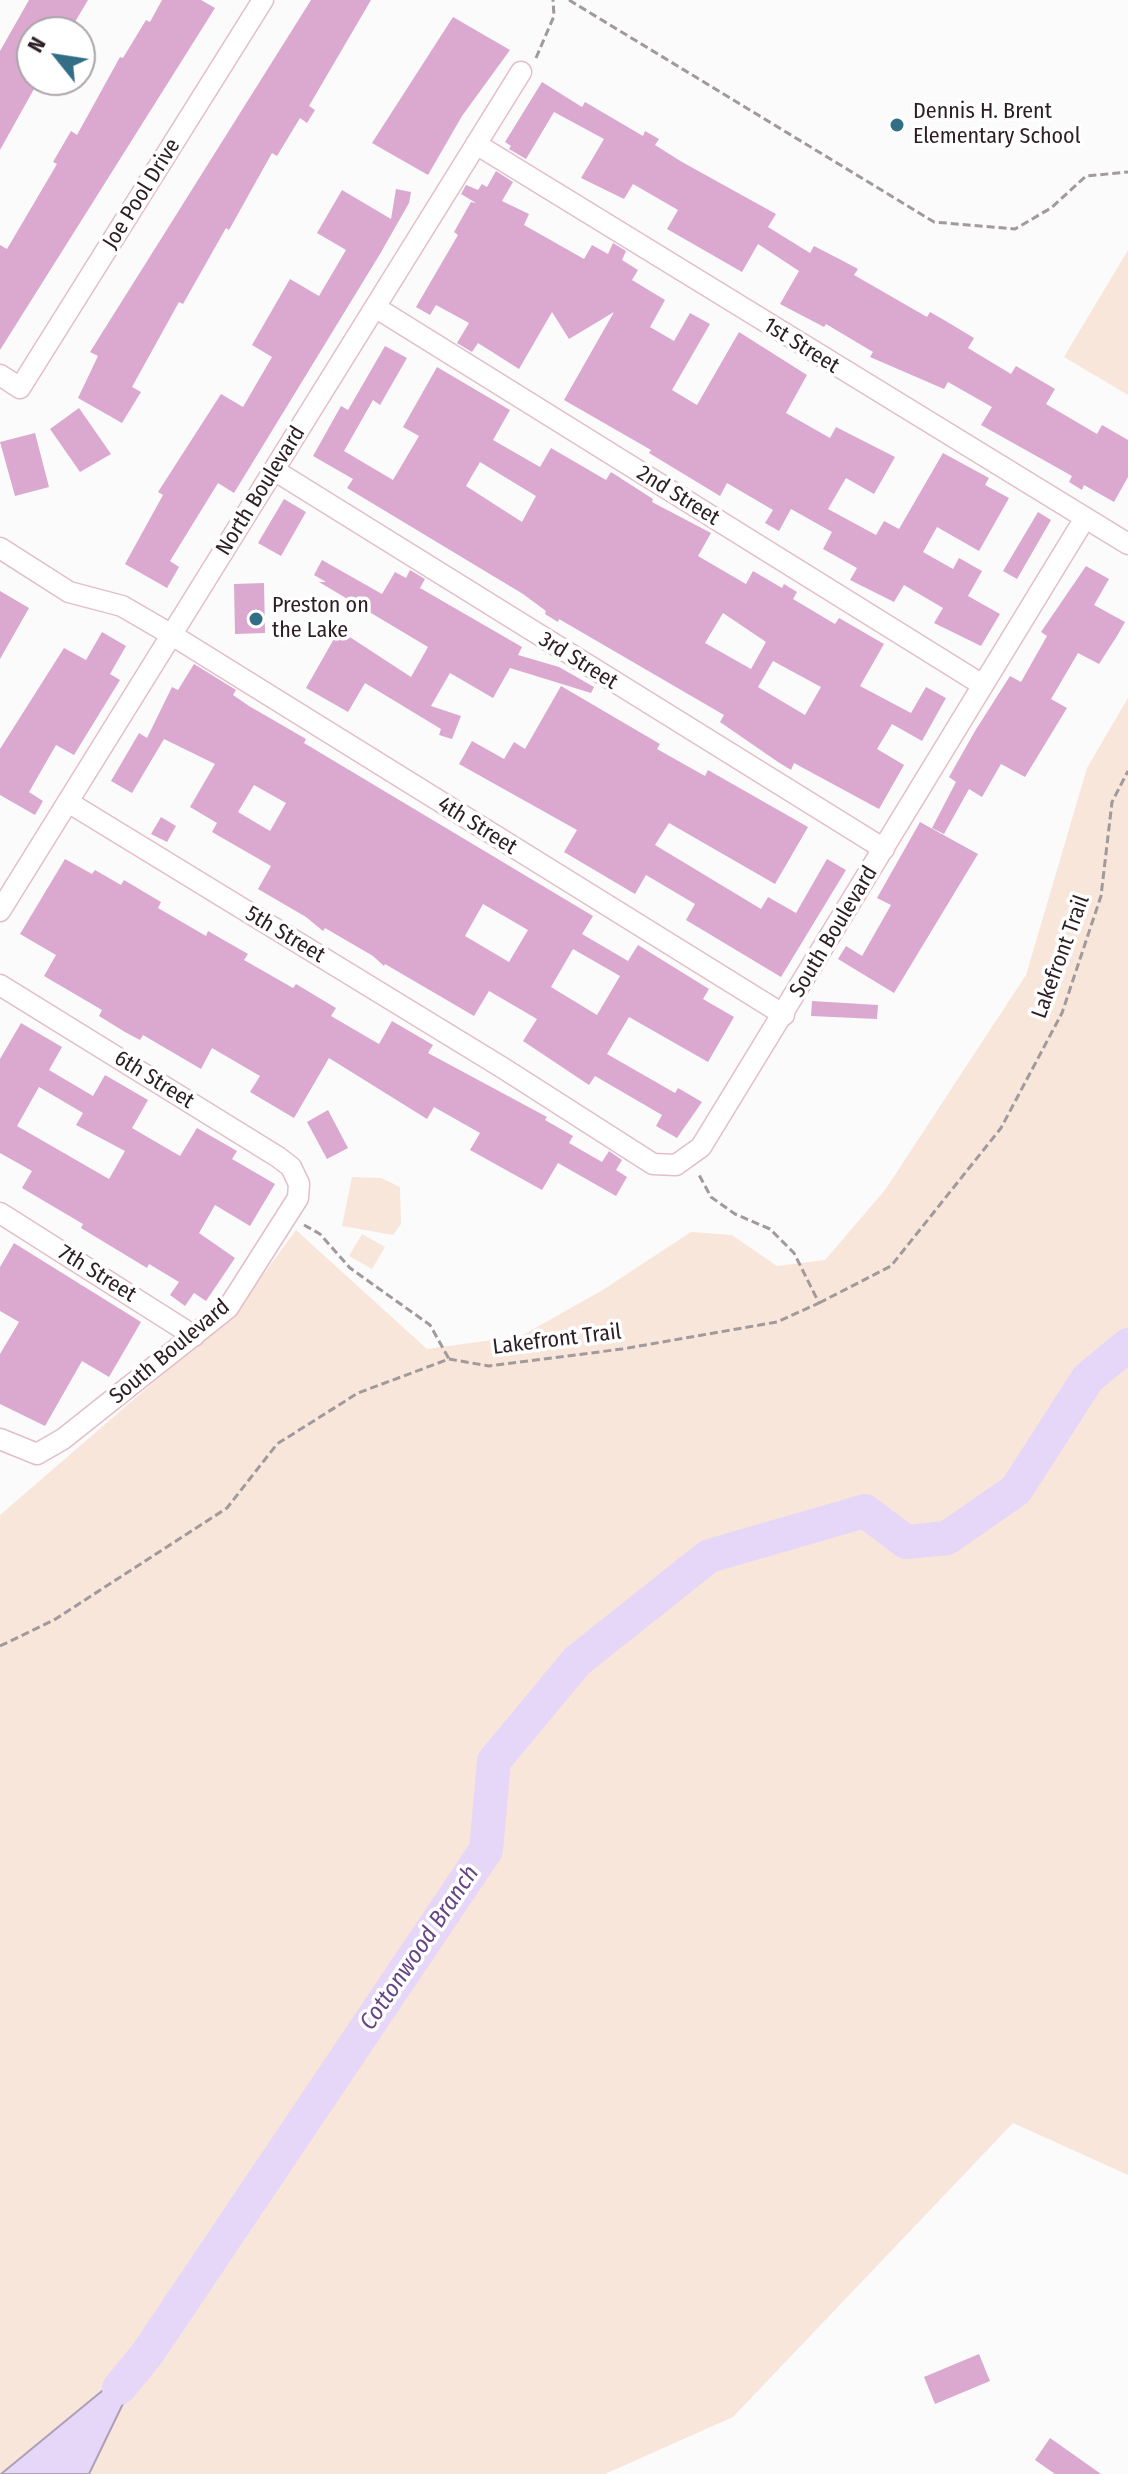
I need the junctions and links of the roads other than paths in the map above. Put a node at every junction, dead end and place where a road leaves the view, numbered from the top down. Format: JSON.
{"nodes":[{"id":1,"x":263,"y":0,"type":"edge"},
{"id":2,"x":521,"y":72,"type":"road end"},
{"id":3,"x":476,"y":144,"type":"junction"},
{"id":4,"x":375,"y":307,"type":"junction"},
{"id":5,"x":0,"y":375,"type":"edge"},
{"id":6,"x":274,"y":470,"type":"junction"},
{"id":7,"x":1085,"y":518,"type":"junction"},
{"id":8,"x":1128,"y":544,"type":"edge"},
{"id":9,"x":0,"y":548,"type":"edge"},
{"id":10,"x":172,"y":635,"type":"junction"},
{"id":11,"x":981,"y":684,"type":"junction"},
{"id":12,"x":68,"y":802,"type":"junction"},
{"id":13,"x":884,"y":849,"type":"junction"},
{"id":14,"x":0,"y":911,"type":"edge"},
{"id":15,"x":0,"y":985,"type":"edge"},
{"id":16,"x":784,"y":1015,"type":"junction"},
{"id":17,"x":689,"y":1156,"type":"joint"},
{"id":18,"x":299,"y":1184,"type":"joint"},
{"id":19,"x":0,"y":1213,"type":"edge"},
{"id":20,"x":194,"y":1336,"type":"junction"},
{"id":21,"x":0,"y":1439,"type":"edge"}],
"edges":[{"from":1,"to":5,"type":"street","name":"Joe Pool Drive"},
{"from":2,"to":3,"type":"street","name":"North Boulevard"},
{"from":3,"to":4,"type":"street","name":"North Boulevard"},
{"from":3,"to":7,"type":"street","name":"1st Street"},
{"from":4,"to":6,"type":"street","name":"North Boulevard"},
{"from":4,"to":11,"type":"street","name":"2nd Street"},
{"from":6,"to":10,"type":"street","name":"North Boulevard"},
{"from":6,"to":13,"type":"street","name":"3rd Street"},
{"from":7,"to":8,"type":"street","name":"1st Street"},
{"from":7,"to":11,"type":"street","name":"South Boulevard"},
{"from":9,"to":10,"type":"street","name":"4th Street"},
{"from":10,"to":12,"type":"street","name":"North Boulevard"},
{"from":10,"to":16,"type":"street","name":"4th Street"},
{"from":11,"to":13,"type":"street","name":"South Boulevard"},
{"from":12,"to":14,"type":"street","name":"North Boulevard"},
{"from":12,"to":17,"type":"street","name":"5th Street"},
{"from":13,"to":16,"type":"street","name":"South Boulevard"},
{"from":15,"to":18,"type":"street","name":"6th Street"},
{"from":16,"to":17,"type":"street","name":"South Boulevard"},
{"from":18,"to":20,"type":"street","name":"South Boulevard"},
{"from":19,"to":20,"type":"street","name":"7th Street"},
{"from":20,"to":21,"type":"street","name":"South Boulevard"}]}
